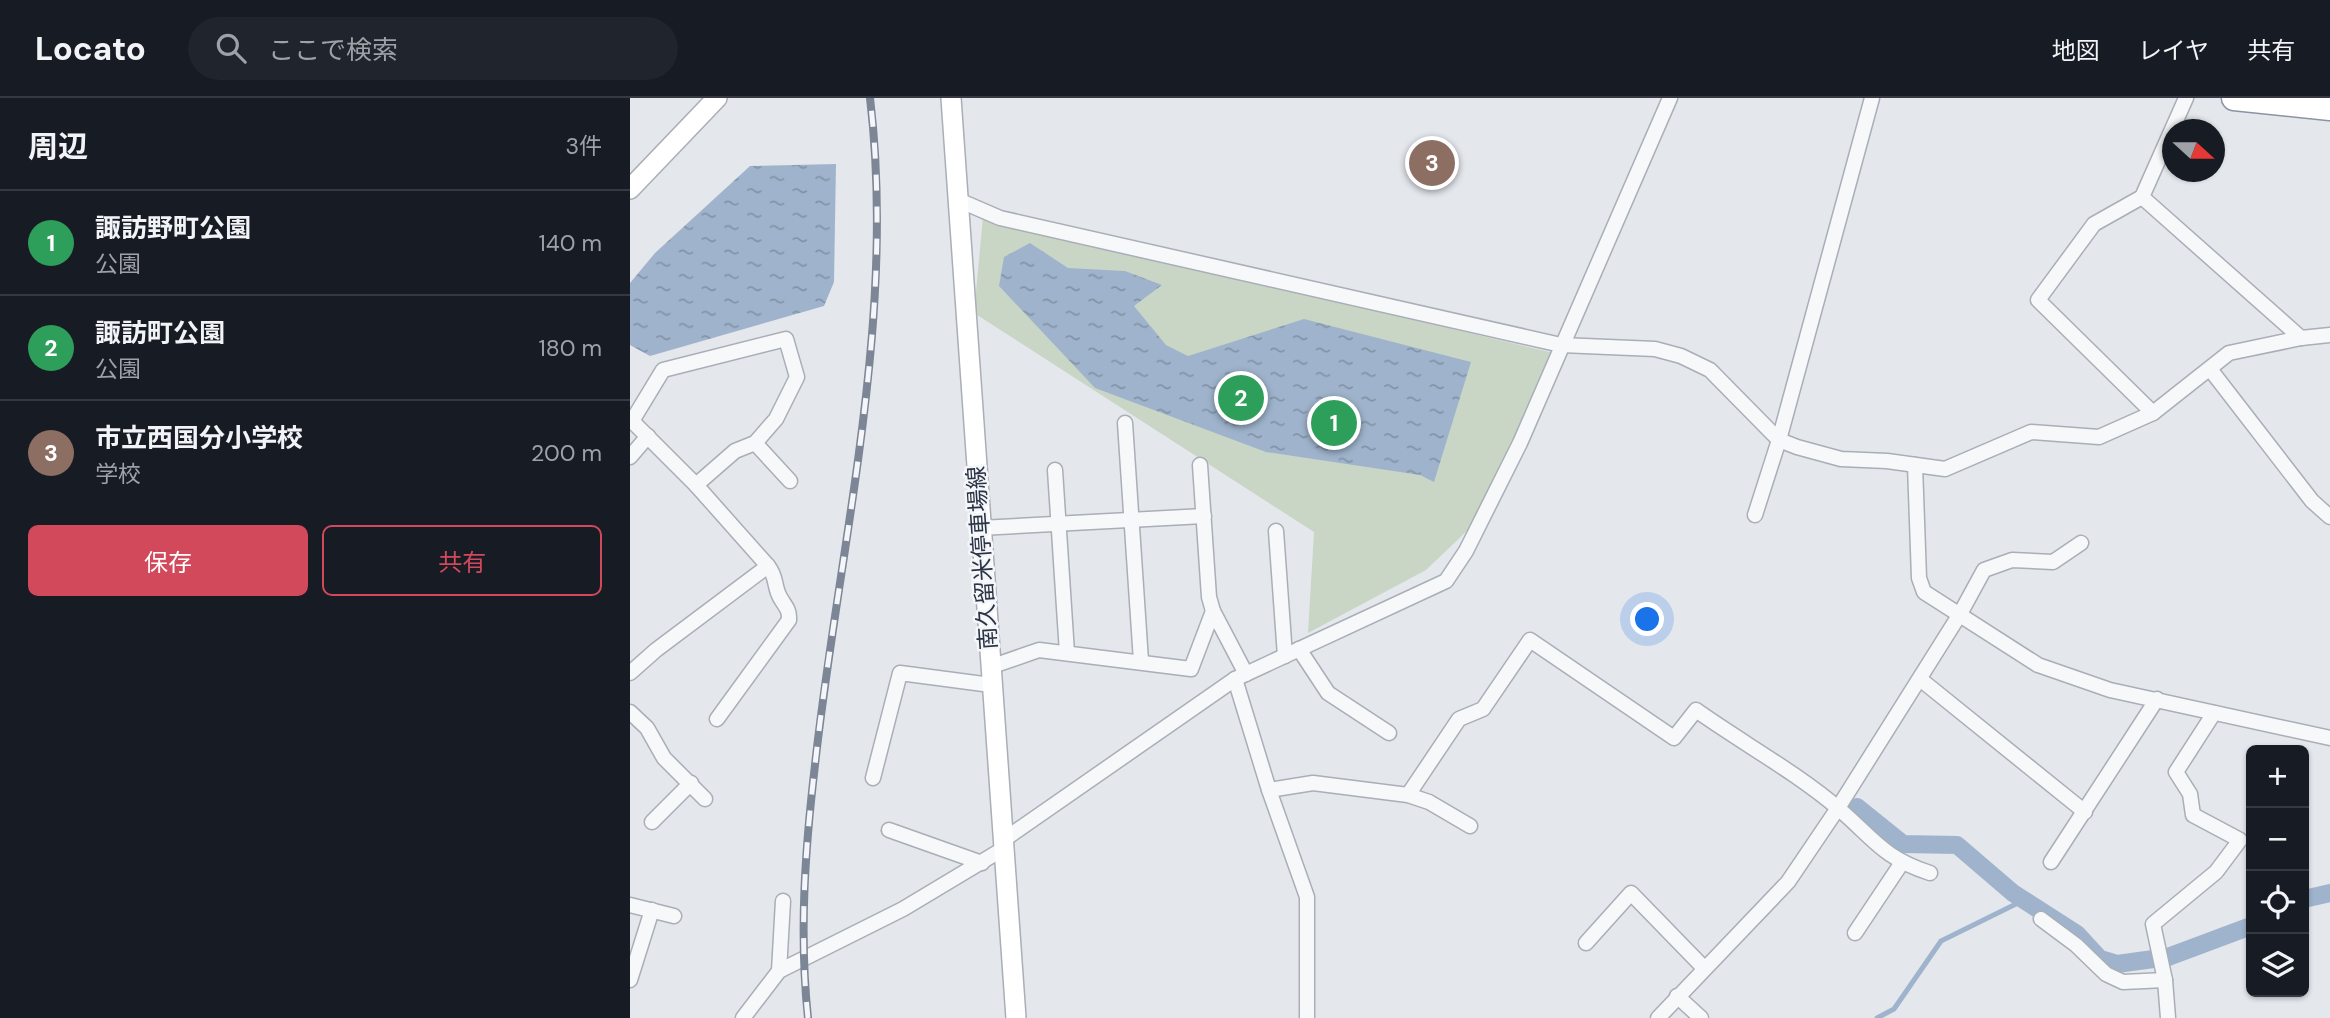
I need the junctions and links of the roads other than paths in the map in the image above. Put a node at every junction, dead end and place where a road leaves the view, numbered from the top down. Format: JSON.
{"nodes":[{"id":1,"x":718,"y":98,"type":"edge"},
{"id":2,"x":951,"y":98,"type":"edge"},
{"id":3,"x":1670,"y":98,"type":"edge"},
{"id":4,"x":1872,"y":98,"type":"edge"},
{"id":5,"x":2186,"y":98,"type":"edge"},
{"id":6,"x":2234,"y":98,"type":"edge"},
{"id":7,"x":2330,"y":108,"type":"edge"},
{"id":8,"x":630,"y":189,"type":"edge"},
{"id":9,"x":2141,"y":197,"type":"junction"},
{"id":10,"x":956,"y":199,"type":"junction"},
{"id":11,"x":2330,"y":335,"type":"edge"},
{"id":12,"x":2301,"y":338,"type":"junction"},
{"id":13,"x":1561,"y":345,"type":"junction"},
{"id":14,"x":2210,"y":369,"type":"junction"},
{"id":15,"x":2153,"y":413,"type":"junction"},
{"id":16,"x":631,"y":420,"type":"edge"},
{"id":17,"x":1125,"y":423,"type":"dead end"},
{"id":18,"x":648,"y":436,"type":"junction"},
{"id":19,"x":1779,"y":440,"type":"junction"},
{"id":20,"x":755,"y":443,"type":"junction"},
{"id":21,"x":630,"y":457,"type":"edge"},
{"id":22,"x":1200,"y":465,"type":"dead end"},
{"id":23,"x":1915,"y":465,"type":"junction"},
{"id":24,"x":1055,"y":470,"type":"dead end"},
{"id":25,"x":790,"y":481,"type":"dead end"},
{"id":26,"x":696,"y":485,"type":"junction"},
{"id":27,"x":1755,"y":514,"type":"dead end"},
{"id":28,"x":1204,"y":516,"type":"junction"},
{"id":29,"x":2330,"y":517,"type":"edge"},
{"id":30,"x":1131,"y":519,"type":"junction"},
{"id":31,"x":1058,"y":523,"type":"junction"},
{"id":32,"x":980,"y":528,"type":"junction"},
{"id":33,"x":1276,"y":531,"type":"dead end"},
{"id":34,"x":2081,"y":543,"type":"dead end"},
{"id":35,"x":768,"y":566,"type":"junction"},
{"id":36,"x":1213,"y":611,"type":"junction"},
{"id":37,"x":1960,"y":614,"type":"junction"},
{"id":38,"x":1299,"y":649,"type":"junction"},
{"id":39,"x":1067,"y":653,"type":"junction"},
{"id":40,"x":1285,"y":656,"type":"junction"},
{"id":41,"x":1141,"y":661,"type":"junction"},
{"id":42,"x":630,"y":673,"type":"edge"},
{"id":43,"x":991,"y":676,"type":"junction"},
{"id":44,"x":1241,"y":676,"type":"junction"},
{"id":45,"x":1920,"y":679,"type":"junction"},
{"id":46,"x":2157,"y":699,"type":"junction"},
{"id":47,"x":630,"y":712,"type":"edge"},
{"id":48,"x":2214,"y":713,"type":"junction"},
{"id":49,"x":717,"y":719,"type":"dead end"},
{"id":50,"x":1389,"y":733,"type":"dead end"},
{"id":51,"x":2330,"y":738,"type":"edge"},
{"id":52,"x":873,"y":778,"type":"dead end"},
{"id":53,"x":691,"y":783,"type":"junction"},
{"id":54,"x":1269,"y":790,"type":"junction"},
{"id":55,"x":1408,"y":795,"type":"junction"},
{"id":56,"x":705,"y":799,"type":"dead end"},
{"id":57,"x":1838,"y":808,"type":"junction"},
{"id":58,"x":2085,"y":812,"type":"junction"},
{"id":59,"x":652,"y":822,"type":"dead end"},
{"id":60,"x":1471,"y":826,"type":"dead end"},
{"id":61,"x":889,"y":830,"type":"dead end"},
{"id":62,"x":1002,"y":845,"type":"junction"},
{"id":63,"x":2051,"y":862,"type":"dead end"},
{"id":64,"x":982,"y":863,"type":"junction"},
{"id":65,"x":1901,"y":864,"type":"junction"},
{"id":66,"x":1930,"y":873,"type":"dead end"},
{"id":67,"x":783,"y":901,"type":"dead end"},
{"id":68,"x":630,"y":905,"type":"edge"},
{"id":69,"x":652,"y":910,"type":"junction"},
{"id":70,"x":674,"y":916,"type":"dead end"},
{"id":71,"x":2041,"y":919,"type":"dead end"},
{"id":72,"x":1855,"y":933,"type":"dead end"},
{"id":73,"x":1586,"y":943,"type":"dead end"},
{"id":74,"x":1703,"y":967,"type":"junction"},
{"id":75,"x":779,"y":971,"type":"junction"},
{"id":76,"x":630,"y":980,"type":"edge"},
{"id":77,"x":2165,"y":980,"type":"junction"},
{"id":78,"x":1677,"y":996,"type":"junction"},
{"id":79,"x":743,"y":1018,"type":"edge"},
{"id":80,"x":1016,"y":1018,"type":"edge"},
{"id":81,"x":1307,"y":1018,"type":"edge"},
{"id":82,"x":1658,"y":1018,"type":"edge"},
{"id":83,"x":1701,"y":1018,"type":"edge"},
{"id":84,"x":2168,"y":1018,"type":"edge"}],
"edges":[{"from":1,"to":8,"type":"main road"},
{"from":2,"to":10,"type":"main road","name":"南久留米停車場線"},
{"from":3,"to":13,"type":"street"},
{"from":4,"to":19,"type":"street"},
{"from":5,"to":9,"type":"street"},
{"from":6,"to":7,"type":"highway"},
{"from":9,"to":12,"type":"street"},
{"from":9,"to":15,"type":"street"},
{"from":10,"to":13,"type":"street"},
{"from":10,"to":32,"type":"main road","name":"南久留米停車場線"},
{"from":11,"to":12,"type":"street"},
{"from":12,"to":14,"type":"street"},
{"from":13,"to":19,"type":"street"},
{"from":13,"to":38,"type":"street"},
{"from":14,"to":15,"type":"street"},
{"from":14,"to":29,"type":"street"},
{"from":15,"to":23,"type":"street"},
{"from":16,"to":18,"type":"street"},
{"from":16,"to":20,"type":"street"},
{"from":17,"to":30,"type":"street"},
{"from":18,"to":21,"type":"street"},
{"from":18,"to":26,"type":"street"},
{"from":19,"to":23,"type":"street"},
{"from":19,"to":27,"type":"street"},
{"from":20,"to":25,"type":"street"},
{"from":20,"to":26,"type":"street"},
{"from":22,"to":28,"type":"street"},
{"from":23,"to":37,"type":"street"},
{"from":24,"to":31,"type":"street"},
{"from":26,"to":35,"type":"street"},
{"from":28,"to":30,"type":"street"},
{"from":28,"to":36,"type":"street"},
{"from":30,"to":31,"type":"street"},
{"from":30,"to":41,"type":"street"},
{"from":31,"to":32,"type":"street"},
{"from":31,"to":39,"type":"street"},
{"from":32,"to":43,"type":"main road","name":"南久留米停車場線"},
{"from":33,"to":40,"type":"street"},
{"from":34,"to":37,"type":"street"},
{"from":35,"to":42,"type":"street"},
{"from":35,"to":49,"type":"street"},
{"from":36,"to":41,"type":"street"},
{"from":36,"to":44,"type":"street"},
{"from":37,"to":45,"type":"street"},
{"from":37,"to":46,"type":"street"},
{"from":38,"to":40,"type":"street"},
{"from":38,"to":50,"type":"street"},
{"from":39,"to":41,"type":"street"},
{"from":39,"to":43,"type":"street"},
{"from":40,"to":44,"type":"street"},
{"from":43,"to":52,"type":"street"},
{"from":43,"to":62,"type":"main road","name":"南久留米停車場線"},
{"from":44,"to":54,"type":"street"},
{"from":44,"to":62,"type":"street"},
{"from":45,"to":57,"type":"street"},
{"from":45,"to":58,"type":"street"},
{"from":46,"to":48,"type":"street"},
{"from":46,"to":58,"type":"street"},
{"from":47,"to":53,"type":"street"},
{"from":48,"to":51,"type":"street"},
{"from":48,"to":77,"type":"street"},
{"from":53,"to":56,"type":"street"},
{"from":53,"to":59,"type":"street"},
{"from":54,"to":55,"type":"street"},
{"from":54,"to":81,"type":"street"},
{"from":55,"to":57,"type":"street"},
{"from":55,"to":60,"type":"street"},
{"from":57,"to":65,"type":"street"},
{"from":57,"to":74,"type":"street"},
{"from":58,"to":63,"type":"street"},
{"from":61,"to":64,"type":"street"},
{"from":62,"to":64,"type":"street"},
{"from":62,"to":80,"type":"main road","name":"南久留米停車場線"},
{"from":64,"to":75,"type":"street"},
{"from":65,"to":66,"type":"street"},
{"from":65,"to":72,"type":"street"},
{"from":67,"to":75,"type":"street"},
{"from":68,"to":69,"type":"street"},
{"from":69,"to":70,"type":"street"},
{"from":69,"to":76,"type":"street"},
{"from":71,"to":77,"type":"street"},
{"from":73,"to":74,"type":"street"},
{"from":74,"to":78,"type":"street"},
{"from":75,"to":79,"type":"street"},
{"from":77,"to":84,"type":"street"},
{"from":78,"to":82,"type":"street"},
{"from":78,"to":83,"type":"street"}]}
